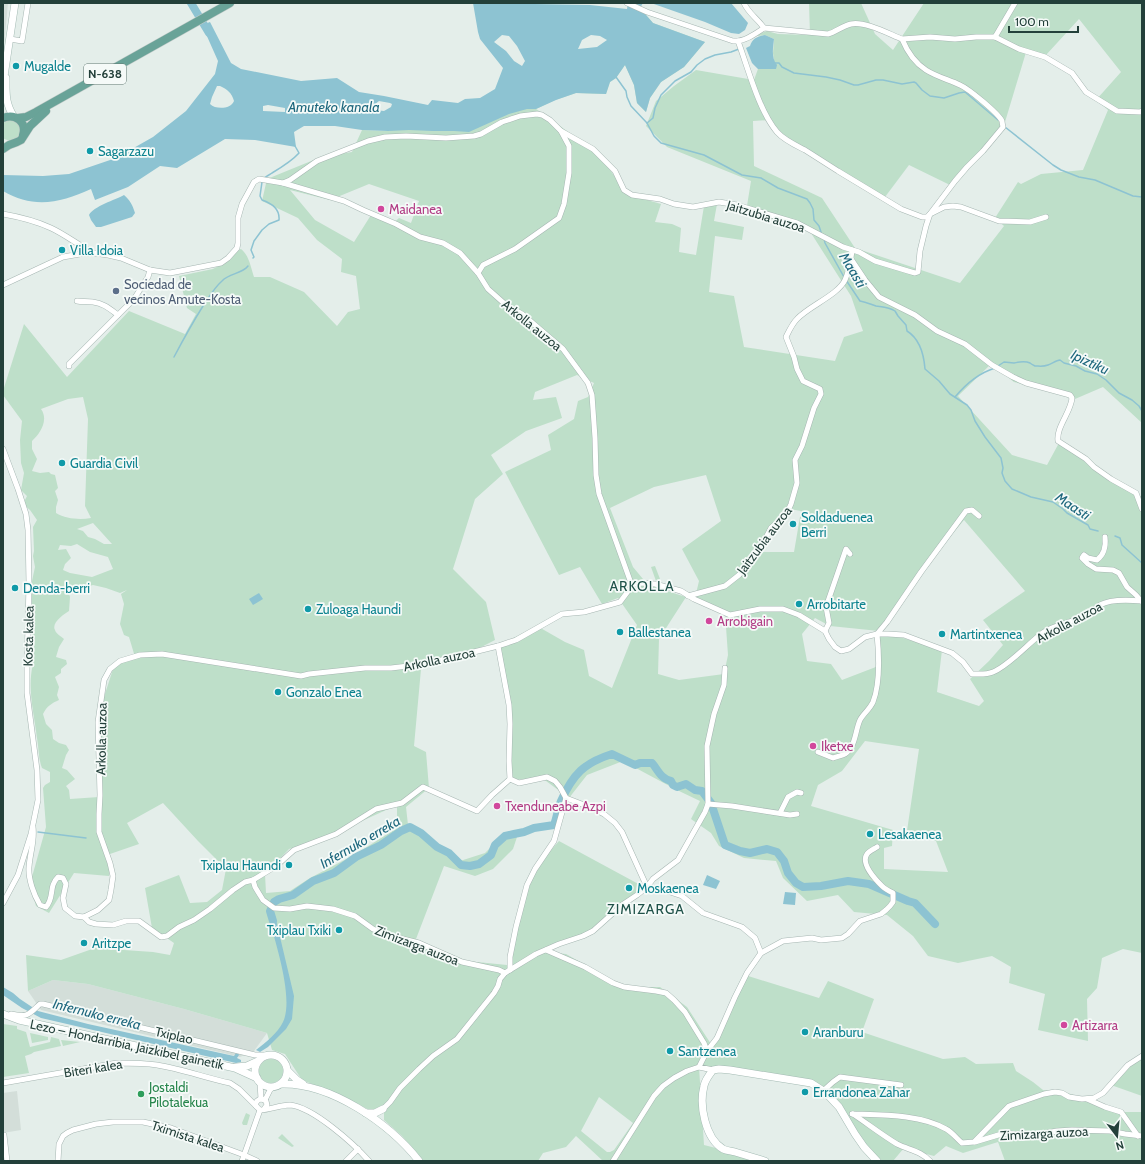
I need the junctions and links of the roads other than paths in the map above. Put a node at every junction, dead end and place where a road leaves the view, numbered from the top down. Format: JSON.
{"nodes":[{"id":1,"x":15,"y":3,"type":"edge"},
{"id":2,"x":28,"y":3,"type":"edge"},
{"id":3,"x":230,"y":3,"type":"edge"},
{"id":4,"x":627,"y":3,"type":"edge"},
{"id":5,"x":744,"y":3,"type":"edge"},
{"id":6,"x":1015,"y":3,"type":"edge"},
{"id":7,"x":764,"y":28,"type":"junction"},
{"id":8,"x":995,"y":37,"type":"junction"},
{"id":9,"x":10,"y":39,"type":"junction"},
{"id":10,"x":902,"y":39,"type":"junction"},
{"id":11,"x":738,"y":41,"type":"junction"},
{"id":12,"x":6,"y":66,"type":"junction"},
{"id":13,"x":3,"y":83,"type":"edge"},
{"id":14,"x":59,"y":99,"type":"junction"},
{"id":15,"x":1142,"y":111,"type":"edge"},
{"id":16,"x":3,"y":118,"type":"edge"},
{"id":17,"x":16,"y":118,"type":"junction"},
{"id":18,"x":561,"y":130,"type":"junction"},
{"id":19,"x":23,"y":136,"type":"junction"},
{"id":20,"x":7,"y":143,"type":"edge"},
{"id":21,"x":3,"y":150,"type":"edge"},
{"id":22,"x":283,"y":183,"type":"junction"},
{"id":23,"x":3,"y":214,"type":"edge"},
{"id":24,"x":930,"y":214,"type":"junction"},
{"id":25,"x":1046,"y":217,"type":"dead end"},
{"id":26,"x":78,"y":244,"type":"junction"},
{"id":27,"x":852,"y":250,"type":"junction"},
{"id":28,"x":93,"y":253,"type":"junction"},
{"id":29,"x":76,"y":254,"type":"junction"},
{"id":30,"x":851,"y":259,"type":"junction"},
{"id":31,"x":150,"y":270,"type":"junction"},
{"id":32,"x":478,"y":273,"type":"junction"},
{"id":33,"x":3,"y":285,"type":"edge"},
{"id":34,"x":77,"y":301,"type":"dead end"},
{"id":35,"x":118,"y":315,"type":"junction"},
{"id":36,"x":69,"y":366,"type":"dead end"},
{"id":37,"x":3,"y":449,"type":"edge"},
{"id":38,"x":1142,"y":509,"type":"edge"},
{"id":39,"x":979,"y":516,"type":"dead end"},
{"id":40,"x":1105,"y":537,"type":"dead end"},
{"id":41,"x":850,"y":554,"type":"dead end"},
{"id":42,"x":632,"y":586,"type":"junction"},
{"id":43,"x":688,"y":596,"type":"junction"},
{"id":44,"x":1141,"y":601,"type":"edge"},
{"id":45,"x":825,"y":631,"type":"junction"},
{"id":46,"x":877,"y":634,"type":"junction"},
{"id":47,"x":498,"y":646,"type":"junction"},
{"id":48,"x":725,"y":668,"type":"dead end"},
{"id":49,"x":818,"y":752,"type":"dead end"},
{"id":50,"x":510,"y":779,"type":"junction"},
{"id":51,"x":801,"y":793,"type":"dead end"},
{"id":52,"x":566,"y":798,"type":"junction"},
{"id":53,"x":711,"y":804,"type":"junction"},
{"id":54,"x":780,"y":814,"type":"junction"},
{"id":55,"x":798,"y":814,"type":"dead end"},
{"id":56,"x":33,"y":827,"type":"junction"},
{"id":57,"x":877,"y":848,"type":"dead end"},
{"id":58,"x":253,"y":880,"type":"junction"},
{"id":59,"x":647,"y":887,"type":"junction"},
{"id":60,"x":3,"y":903,"type":"edge"},
{"id":61,"x":84,"y":917,"type":"junction"},
{"id":62,"x":546,"y":950,"type":"junction"},
{"id":63,"x":761,"y":954,"type":"junction"},
{"id":64,"x":507,"y":972,"type":"junction"},
{"id":65,"x":3,"y":1013,"type":"edge"},
{"id":66,"x":3,"y":1020,"type":"edge"},
{"id":67,"x":19,"y":1020,"type":"junction"},
{"id":68,"x":707,"y":1051,"type":"junction"},
{"id":69,"x":267,"y":1055,"type":"junction"},
{"id":70,"x":1142,"y":1056,"type":"edge"},
{"id":71,"x":259,"y":1061,"type":"junction"},
{"id":72,"x":699,"y":1067,"type":"junction"},
{"id":73,"x":235,"y":1068,"type":"junction"},
{"id":74,"x":713,"y":1070,"type":"junction"},
{"id":75,"x":288,"y":1071,"type":"junction"},
{"id":76,"x":258,"y":1081,"type":"junction"},
{"id":77,"x":3,"y":1083,"type":"edge"},
{"id":78,"x":282,"y":1084,"type":"junction"},
{"id":79,"x":901,"y":1085,"type":"dead end"},
{"id":80,"x":274,"y":1087,"type":"junction"},
{"id":81,"x":307,"y":1087,"type":"junction"},
{"id":82,"x":823,"y":1091,"type":"junction"},
{"id":83,"x":248,"y":1097,"type":"junction"},
{"id":84,"x":1086,"y":1099,"type":"junction"},
{"id":85,"x":262,"y":1101,"type":"junction"},
{"id":86,"x":275,"y":1107,"type":"junction"},
{"id":87,"x":260,"y":1108,"type":"junction"},
{"id":88,"x":383,"y":1109,"type":"junction"},
{"id":89,"x":842,"y":1112,"type":"junction"},
{"id":90,"x":366,"y":1113,"type":"junction"},
{"id":91,"x":852,"y":1114,"type":"junction"},
{"id":92,"x":382,"y":1124,"type":"junction"},
{"id":93,"x":4,"y":1135,"type":"dead end"},
{"id":94,"x":1140,"y":1136,"type":"edge"},
{"id":95,"x":974,"y":1142,"type":"junction"},
{"id":96,"x":358,"y":1149,"type":"junction"},
{"id":97,"x":244,"y":1155,"type":"junction"},
{"id":98,"x":7,"y":1161,"type":"edge"},
{"id":99,"x":58,"y":1161,"type":"edge"},
{"id":100,"x":242,"y":1161,"type":"edge"},
{"id":101,"x":257,"y":1161,"type":"edge"},
{"id":102,"x":346,"y":1161,"type":"edge"},
{"id":103,"x":369,"y":1161,"type":"edge"},
{"id":104,"x":419,"y":1161,"type":"edge"},
{"id":105,"x":613,"y":1161,"type":"edge"},
{"id":106,"x":766,"y":1161,"type":"edge"},
{"id":107,"x":877,"y":1161,"type":"edge"},
{"id":108,"x":930,"y":1161,"type":"edge"}],
"edges":[{"from":1,"to":9,"type":"street"},
{"from":2,"to":9,"type":"street"},
{"from":3,"to":14,"type":"main road","number":"N-638"},
{"from":4,"to":11,"type":"street"},
{"from":5,"to":7,"type":"street"},
{"from":6,"to":8,"type":"street"},
{"from":7,"to":10,"type":"street"},
{"from":7,"to":11,"type":"street"},
{"from":8,"to":10,"type":"street"},
{"from":8,"to":15,"type":"street"},
{"from":9,"to":12,"type":"street"},
{"from":10,"to":24,"type":"street","name":"Jaitzubia auzoa"},
{"from":11,"to":24,"type":"street"},
{"from":12,"to":13,"type":"street"},
{"from":12,"to":17,"type":"street"},
{"from":14,"to":17,"type":"main road","number":"N-638"},
{"from":14,"to":19,"type":"main road","number":"N-638"},
{"from":16,"to":17,"type":"main road","number":"N-638"},
{"from":17,"to":19,"type":"main road"},
{"from":18,"to":22,"type":"street","name":"Jaitzubia auzoa"},
{"from":18,"to":27,"type":"street","name":"Jaitzubia auzoa"},
{"from":18,"to":32,"type":"street"},
{"from":19,"to":20,"type":"main road","number":"N-638"},
{"from":20,"to":21,"type":"main road","number":"N-638"},
{"from":22,"to":31,"type":"street","name":"Arkolla auzoa"},
{"from":22,"to":32,"type":"street","name":"Arkolla auzoa"},
{"from":23,"to":26,"type":"street"},
{"from":24,"to":25,"type":"street"},
{"from":24,"to":27,"type":"street","name":"Jaitzubia auzoa"},
{"from":26,"to":28,"type":"street"},
{"from":26,"to":29,"type":"street"},
{"from":27,"to":30,"type":"street","name":"Jaitzubia auzoa"},
{"from":28,"to":29,"type":"street"},
{"from":28,"to":31,"type":"street"},
{"from":29,"to":33,"type":"street"},
{"from":30,"to":38,"type":"street"},
{"from":30,"to":43,"type":"street","name":"Jaitzubia auzoa"},
{"from":31,"to":35,"type":"street"},
{"from":32,"to":42,"type":"street","name":"Arkolla auzoa"},
{"from":34,"to":35,"type":"street"},
{"from":35,"to":36,"type":"street"},
{"from":37,"to":56,"type":"street","name":"Kosta kalea"},
{"from":39,"to":46,"type":"street"},
{"from":40,"to":44,"type":"street"},
{"from":41,"to":45,"type":"street"},
{"from":42,"to":43,"type":"street","name":"Arkolla auzoa"},
{"from":42,"to":47,"type":"street","name":"Arkolla auzoa"},
{"from":43,"to":45,"type":"street","name":"Arkolla auzoa"},
{"from":44,"to":46,"type":"street","name":"Arkolla auzoa"},
{"from":45,"to":46,"type":"street","name":"Arkolla auzoa"},
{"from":46,"to":49,"type":"street"},
{"from":47,"to":50,"type":"street"},
{"from":47,"to":61,"type":"street","name":"Arkolla auzoa"},
{"from":48,"to":53,"type":"street"},
{"from":50,"to":52,"type":"street"},
{"from":50,"to":58,"type":"street"},
{"from":51,"to":54,"type":"street"},
{"from":52,"to":59,"type":"street"},
{"from":52,"to":64,"type":"street"},
{"from":53,"to":54,"type":"street"},
{"from":53,"to":59,"type":"street"},
{"from":54,"to":55,"type":"street"},
{"from":56,"to":60,"type":"street"},
{"from":56,"to":61,"type":"street"},
{"from":57,"to":63,"type":"street"},
{"from":58,"to":61,"type":"street"},
{"from":58,"to":64,"type":"street","name":"Zimizarga auzoa"},
{"from":59,"to":62,"type":"street"},
{"from":59,"to":63,"type":"street"},
{"from":62,"to":64,"type":"street"},
{"from":62,"to":68,"type":"street"},
{"from":63,"to":68,"type":"street"},
{"from":64,"to":88,"type":"street"},
{"from":65,"to":67,"type":"street"},
{"from":65,"to":69,"type":"street","name":"Txiplao"},
{"from":66,"to":67,"type":"street"},
{"from":67,"to":73,"type":"street","name":"Lezo – Hondarribia, Jaizkibel gainetik"},
{"from":68,"to":72,"type":"street"},
{"from":69,"to":71,"type":"street","name":"Lezo – Hondarribia, Jaizkibel gainetik"},
{"from":69,"to":75,"type":"street"},
{"from":70,"to":84,"type":"street","name":"Zimizarga auzoa"},
{"from":71,"to":73,"type":"street","name":"Lezo – Hondarribia, Jaizkibel gainetik"},
{"from":71,"to":76,"type":"street"},
{"from":72,"to":74,"type":"street"},
{"from":72,"to":105,"type":"street"},
{"from":73,"to":76,"type":"street","name":"Lezo – Hondarribia, Jaizkibel gainetik"},
{"from":74,"to":82,"type":"street"},
{"from":74,"to":106,"type":"street"},
{"from":75,"to":78,"type":"street"},
{"from":75,"to":81,"type":"street"},
{"from":76,"to":80,"type":"street","name":"Lezo – Hondarribia, Jaizkibel gainetik"},
{"from":76,"to":85,"type":"street"},
{"from":77,"to":83,"type":"street","name":"Biteri kalea"},
{"from":78,"to":80,"type":"street"},
{"from":78,"to":81,"type":"street"},
{"from":79,"to":82,"type":"street"},
{"from":80,"to":85,"type":"street"},
{"from":81,"to":90,"type":"street"},
{"from":82,"to":89,"type":"street"},
{"from":83,"to":85,"type":"street","name":"Biteri kalea"},
{"from":83,"to":87,"type":"street","name":"Biteri kalea"},
{"from":84,"to":94,"type":"street","name":"Zimizarga auzoa"},
{"from":84,"to":95,"type":"street","name":"Zimizarga auzoa"},
{"from":85,"to":86,"type":"street","name":"Biteri kalea"},
{"from":85,"to":87,"type":"street"},
{"from":85,"to":87,"type":"street"},
{"from":86,"to":87,"type":"street"},
{"from":86,"to":96,"type":"street"},
{"from":87,"to":97,"type":"street"},
{"from":88,"to":90,"type":"street"},
{"from":88,"to":92,"type":"street"},
{"from":89,"to":91,"type":"street","name":"Zimizarga auzoa"},
{"from":89,"to":107,"type":"street"},
{"from":90,"to":92,"type":"street"},
{"from":91,"to":95,"type":"street","name":"Zimizarga auzoa"},
{"from":91,"to":108,"type":"street"},
{"from":92,"to":104,"type":"street"},
{"from":93,"to":98,"type":"street"},
{"from":94,"to":95,"type":"street","name":"Zimizarga auzoa"},
{"from":96,"to":102,"type":"street"},
{"from":96,"to":103,"type":"street"},
{"from":97,"to":99,"type":"street","name":"Tximista kalea"},
{"from":97,"to":100,"type":"street"},
{"from":97,"to":101,"type":"street","name":"Tximista kalea"}]}
